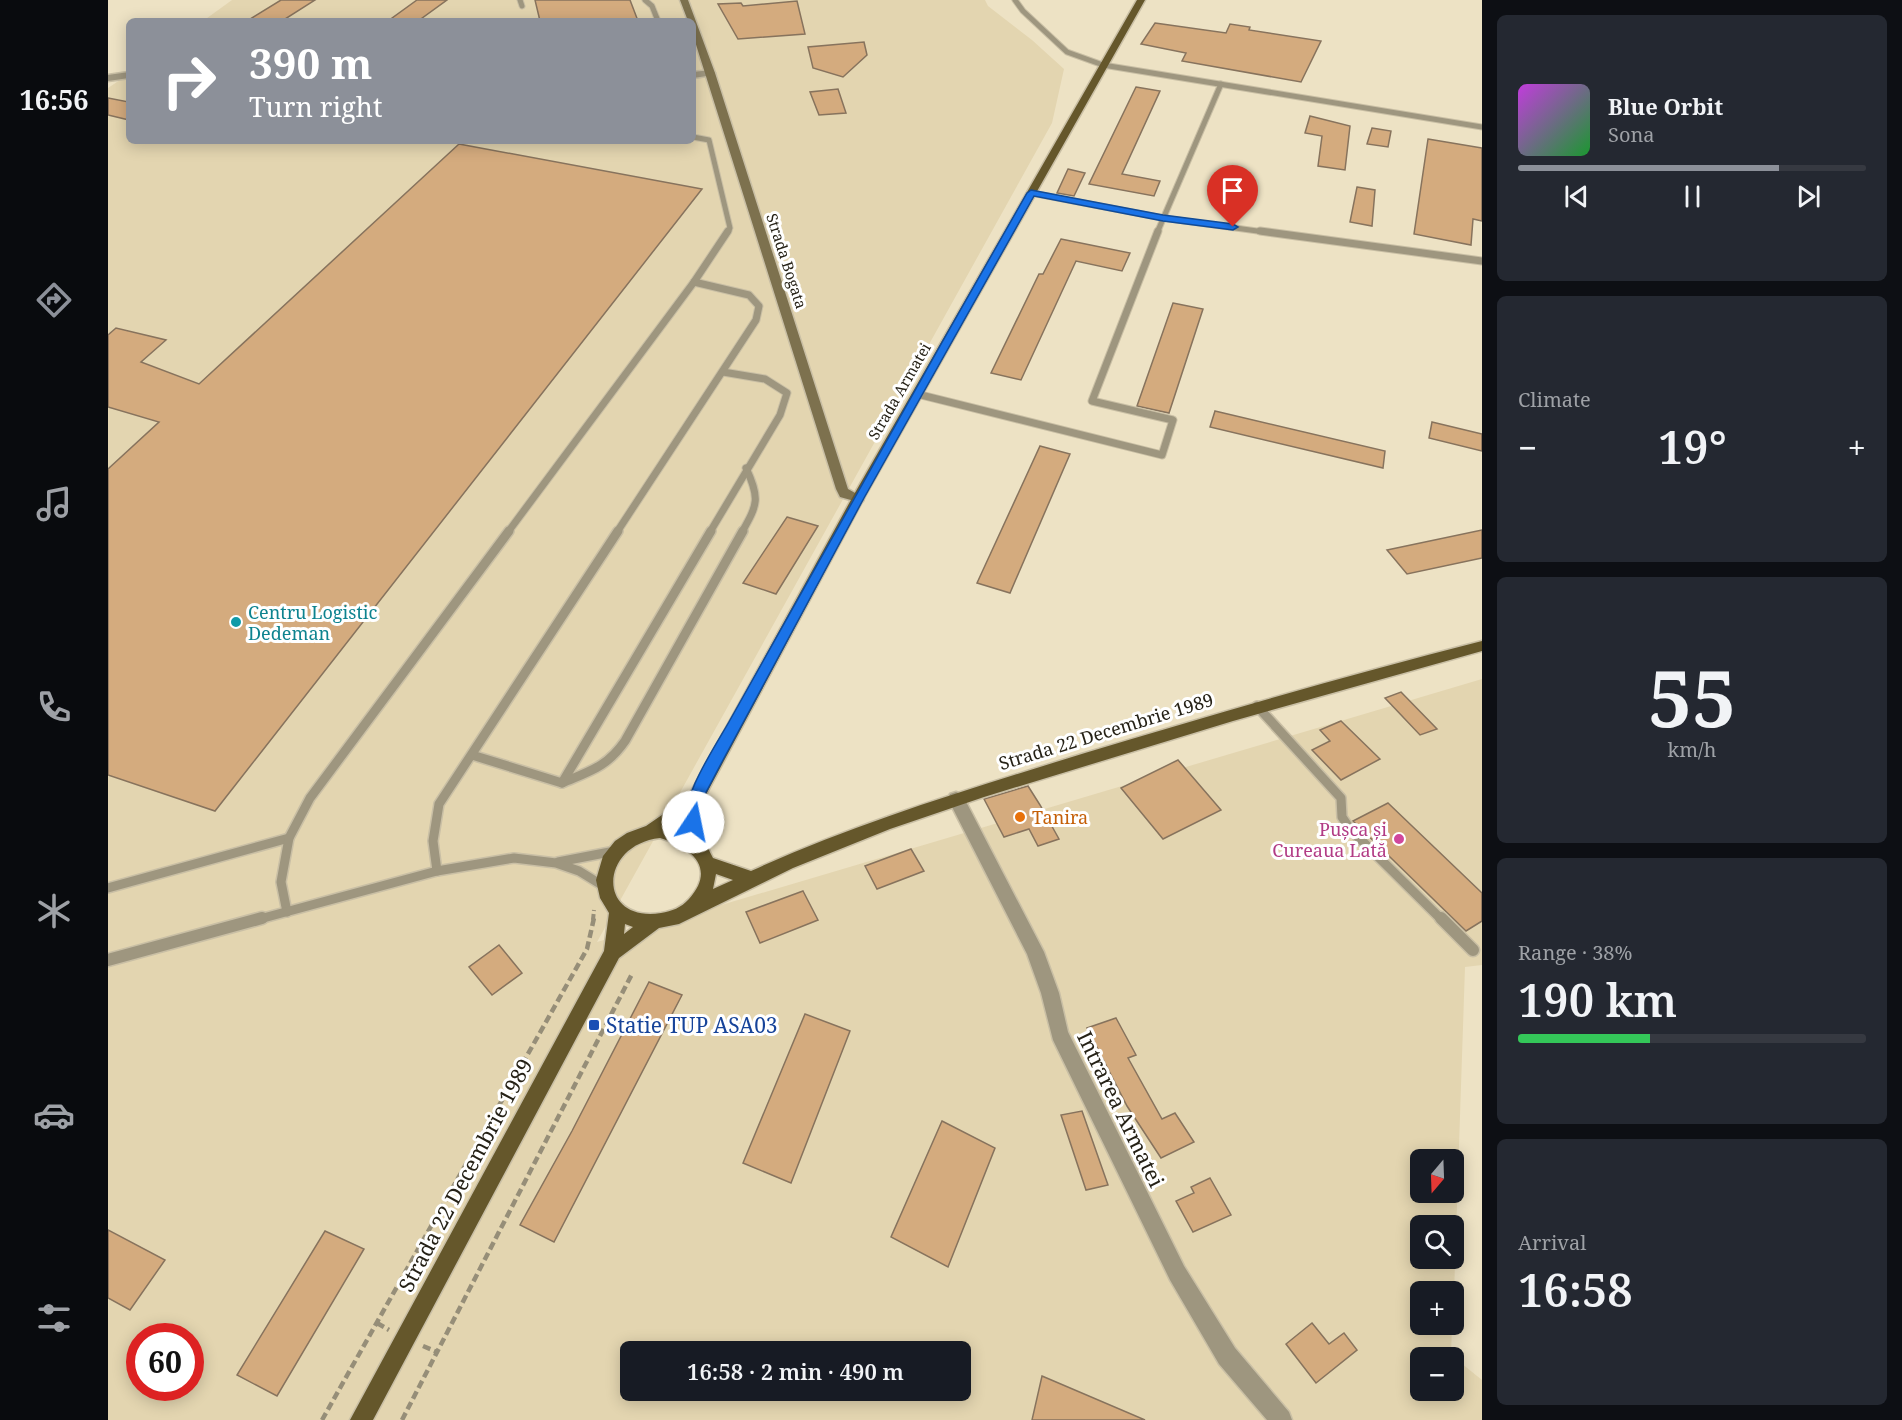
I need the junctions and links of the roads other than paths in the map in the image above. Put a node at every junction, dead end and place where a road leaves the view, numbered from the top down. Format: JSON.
{"nodes":[{"id":1,"x":645,"y":0,"type":"edge"},
{"id":2,"x":684,"y":0,"type":"edge"},
{"id":3,"x":1015,"y":0,"type":"edge"},
{"id":4,"x":1141,"y":0,"type":"edge"},
{"id":5,"x":657,"y":18,"type":"edge"},
{"id":6,"x":690,"y":18,"type":"edge"},
{"id":7,"x":696,"y":41,"type":"edge"},
{"id":8,"x":1103,"y":65,"type":"junction"},
{"id":9,"x":711,"y":73,"type":"junction"},
{"id":10,"x":126,"y":75,"type":"edge"},
{"id":11,"x":696,"y":75,"type":"edge"},
{"id":12,"x":108,"y":78,"type":"edge"},
{"id":13,"x":1221,"y":84,"type":"junction"},
{"id":14,"x":1482,"y":127,"type":"edge"},
{"id":15,"x":696,"y":138,"type":"edge"},
{"id":16,"x":1031,"y":193,"type":"junction"},
{"id":17,"x":1163,"y":218,"type":"junction"},
{"id":18,"x":1482,"y":261,"type":"edge"},
{"id":19,"x":694,"y":282,"type":"junction"},
{"id":20,"x":723,"y":372,"type":"junction"},
{"id":21,"x":917,"y":394,"type":"junction"},
{"id":22,"x":746,"y":468,"type":"junction"},
{"id":23,"x":858,"y":498,"type":"junction"},
{"id":24,"x":1482,"y":646,"type":"edge"},
{"id":25,"x":1257,"y":706,"type":"junction"},
{"id":26,"x":472,"y":755,"type":"junction"},
{"id":27,"x":562,"y":783,"type":"junction"},
{"id":28,"x":956,"y":799,"type":"junction"},
{"id":29,"x":694,"y":802,"type":"junction"},
{"id":30,"x":651,"y":832,"type":"junction"},
{"id":31,"x":289,"y":838,"type":"junction"},
{"id":32,"x":698,"y":846,"type":"junction"},
{"id":33,"x":615,"y":851,"type":"junction"},
{"id":34,"x":556,"y":863,"type":"junction"},
{"id":35,"x":708,"y":864,"type":"junction"},
{"id":36,"x":437,"y":871,"type":"junction"},
{"id":37,"x":750,"y":878,"type":"junction"},
{"id":38,"x":605,"y":887,"type":"junction"},
{"id":39,"x":108,"y":888,"type":"edge"},
{"id":40,"x":693,"y":908,"type":"junction"},
{"id":41,"x":618,"y":910,"type":"junction"},
{"id":42,"x":287,"y":912,"type":"junction"},
{"id":43,"x":654,"y":922,"type":"junction"},
{"id":44,"x":1473,"y":950,"type":"dead end"},
{"id":45,"x":613,"y":952,"type":"junction"},
{"id":46,"x":108,"y":960,"type":"edge"},
{"id":47,"x":361,"y":1420,"type":"edge"},
{"id":48,"x":1281,"y":1420,"type":"edge"}],
"edges":[{"from":1,"to":5,"type":"lane"},
{"from":2,"to":6,"type":"main road","name":"Strada Bogata"},
{"from":3,"to":8,"type":"lane"},
{"from":4,"to":8,"type":"main road","name":"Strada Armatei"},
{"from":7,"to":9,"type":"main road","name":"Strada Bogata"},
{"from":8,"to":13,"type":"lane"},
{"from":8,"to":16,"type":"main road","name":"Strada Armatei"},
{"from":9,"to":11,"type":"street"},
{"from":9,"to":23,"type":"main road","name":"Strada Bogata"},
{"from":10,"to":12,"type":"street"},
{"from":13,"to":14,"type":"lane"},
{"from":13,"to":17,"type":"lane"},
{"from":15,"to":19,"type":"lane"},
{"from":16,"to":17,"type":"lane"},
{"from":16,"to":21,"type":"main road","name":"Strada Armatei"},
{"from":17,"to":18,"type":"lane"},
{"from":17,"to":21,"type":"lane"},
{"from":19,"to":20,"type":"lane"},
{"from":19,"to":31,"type":"lane"},
{"from":20,"to":22,"type":"lane"},
{"from":20,"to":26,"type":"lane"},
{"from":21,"to":23,"type":"main road","name":"Strada Armatei"},
{"from":22,"to":27,"type":"lane"},
{"from":22,"to":27,"type":"lane"},
{"from":23,"to":29,"type":"main road","name":"Strada Armatei"},
{"from":24,"to":25,"type":"main road","name":"Strada 22 Decembrie 1989"},
{"from":25,"to":28,"type":"main road","name":"Strada 22 Decembrie 1989"},
{"from":25,"to":44,"type":"lane"},
{"from":26,"to":27,"type":"lane"},
{"from":26,"to":36,"type":"lane"},
{"from":28,"to":37,"type":"main road","name":"Strada 22 Decembrie 1989"},
{"from":28,"to":48,"type":"street","name":"Intrarea Armatei"},
{"from":29,"to":30,"type":"main road","name":"Strada Armatei"},
{"from":29,"to":32,"type":"main road"},
{"from":30,"to":32,"type":"main road"},
{"from":30,"to":33,"type":"main road"},
{"from":31,"to":39,"type":"lane"},
{"from":31,"to":42,"type":"lane"},
{"from":32,"to":35,"type":"main road"},
{"from":33,"to":34,"type":"lane"},
{"from":33,"to":38,"type":"main road"},
{"from":34,"to":36,"type":"lane"},
{"from":34,"to":38,"type":"lane"},
{"from":35,"to":37,"type":"main road"},
{"from":35,"to":40,"type":"main road"},
{"from":36,"to":42,"type":"lane"},
{"from":37,"to":40,"type":"main road","name":"Strada 22 Decembrie 1989"},
{"from":38,"to":41,"type":"main road"},
{"from":40,"to":43,"type":"main road"},
{"from":41,"to":43,"type":"main road"},
{"from":41,"to":45,"type":"main road"},
{"from":42,"to":46,"type":"lane"},
{"from":43,"to":45,"type":"main road"},
{"from":45,"to":47,"type":"main road","name":"Strada 22 Decembrie 1989"}]}
